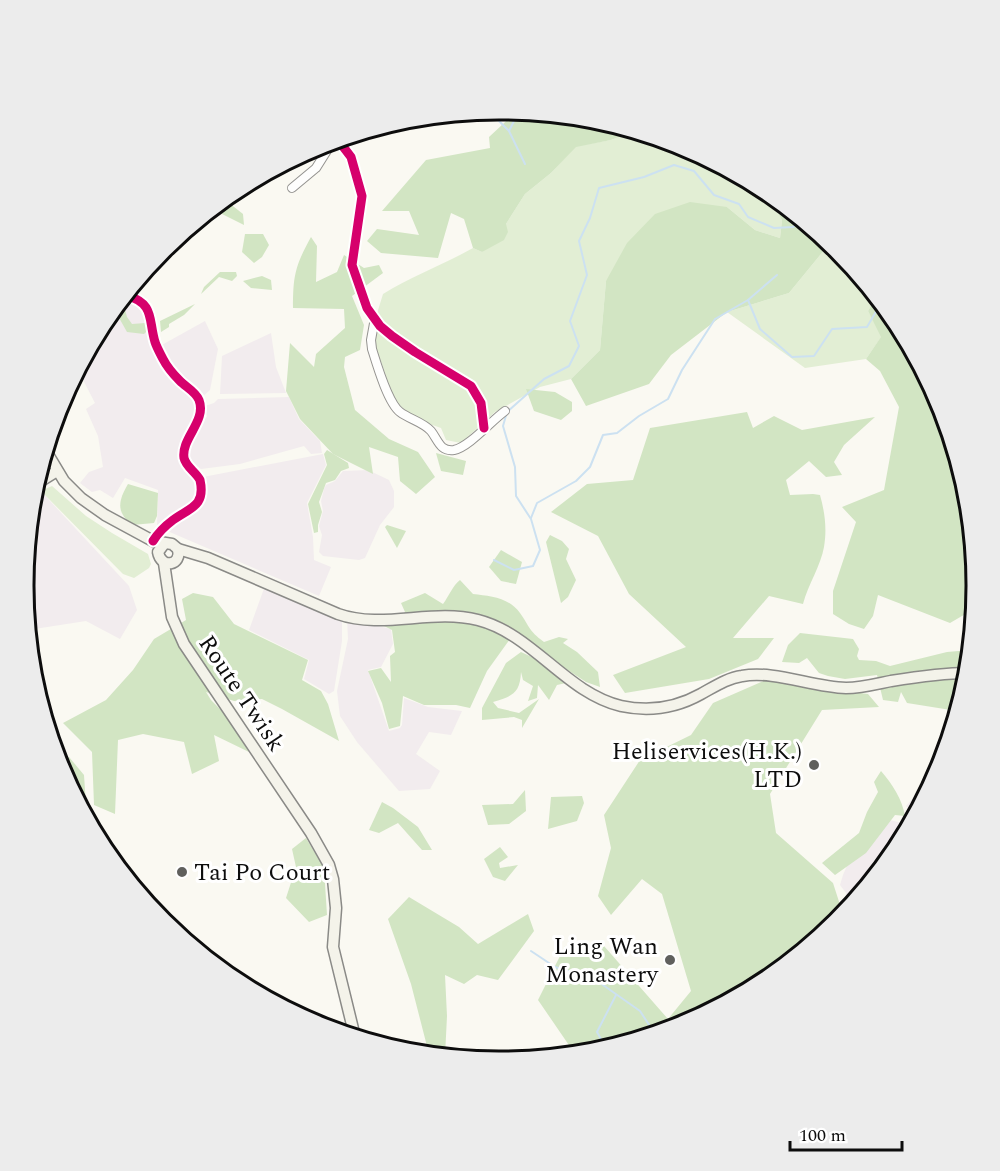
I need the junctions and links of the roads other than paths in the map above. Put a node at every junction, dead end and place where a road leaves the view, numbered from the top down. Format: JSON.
{"nodes":[{"id":1,"x":344,"y":147,"type":"edge"},
{"id":2,"x":325,"y":154,"type":"edge"},
{"id":3,"x":292,"y":188,"type":"dead end"},
{"id":4,"x":134,"y":298,"type":"edge"},
{"id":5,"x":375,"y":318,"type":"junction"},
{"id":6,"x":505,"y":411,"type":"dead end"},
{"id":7,"x":484,"y":428,"type":"junction"},
{"id":8,"x":51,"y":461,"type":"edge"},
{"id":9,"x":57,"y":471,"type":"junction"},
{"id":10,"x":47,"y":477,"type":"edge"},
{"id":11,"x":159,"y":545,"type":"junction"},
{"id":12,"x":183,"y":552,"type":"junction"},
{"id":13,"x":167,"y":563,"type":"junction"},
{"id":14,"x":957,"y":673,"type":"edge"},
{"id":15,"x":352,"y":1027,"type":"edge"}],
"edges":[{"from":1,"to":5,"type":"street"},
{"from":2,"to":3,"type":"street"},
{"from":4,"to":11,"type":"street"},
{"from":5,"to":7,"type":"street"},
{"from":5,"to":7,"type":"street"},
{"from":6,"to":7,"type":"street"},
{"from":8,"to":9,"type":"main road"},
{"from":9,"to":10,"type":"main road"},
{"from":9,"to":11,"type":"main road"},
{"from":11,"to":12,"type":"main road"},
{"from":11,"to":13,"type":"main road","name":"Route Twisk"},
{"from":12,"to":13,"type":"main road"},
{"from":12,"to":14,"type":"main road"},
{"from":13,"to":15,"type":"main road","name":"Route Twisk"}]}
